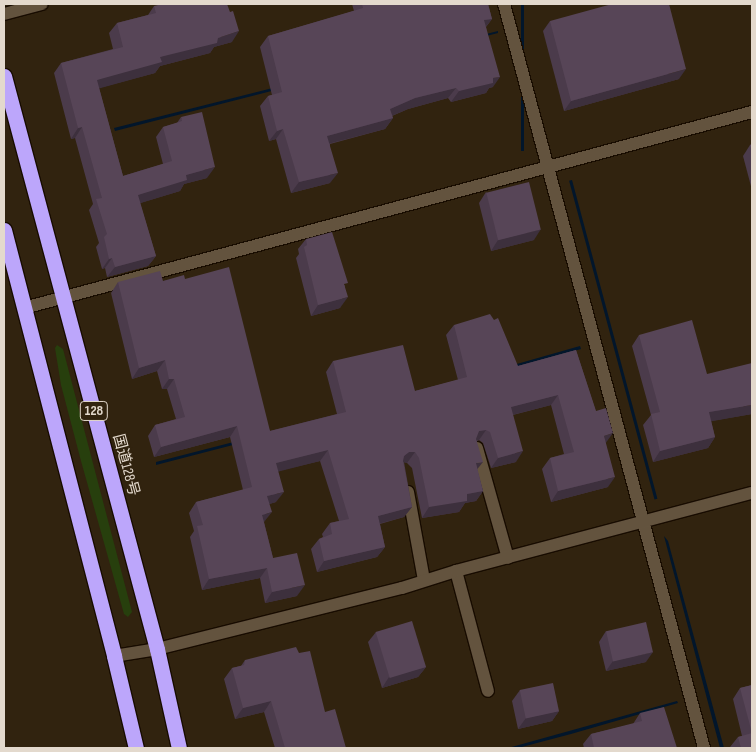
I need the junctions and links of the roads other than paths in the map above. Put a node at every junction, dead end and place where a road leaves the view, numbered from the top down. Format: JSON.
{"nodes":[{"id":1,"x":42,"y":4,"type":"edge"},
{"id":2,"x":504,"y":4,"type":"edge"},
{"id":3,"x":4,"y":14,"type":"edge"},
{"id":4,"x":4,"y":76,"type":"edge"},
{"id":5,"x":752,"y":112,"type":"edge"},
{"id":6,"x":548,"y":166,"type":"junction"},
{"id":7,"x":4,"y":230,"type":"edge"},
{"id":8,"x":64,"y":298,"type":"junction"},
{"id":9,"x":24,"y":308,"type":"junction"},
{"id":10,"x":477,"y":448,"type":"edge"},
{"id":11,"x":406,"y":479,"type":"edge"},
{"id":12,"x":752,"y":493,"type":"edge"},
{"id":13,"x":644,"y":522,"type":"junction"},
{"id":14,"x":508,"y":558,"type":"junction"},
{"id":15,"x":456,"y":571,"type":"junction"},
{"id":16,"x":424,"y":580,"type":"junction"},
{"id":17,"x":157,"y":648,"type":"junction"},
{"id":18,"x":114,"y":656,"type":"junction"},
{"id":19,"x":488,"y":692,"type":"dead end"},
{"id":20,"x":136,"y":748,"type":"edge"},
{"id":21,"x":179,"y":748,"type":"edge"},
{"id":22,"x":704,"y":748,"type":"edge"}],
"edges":[{"from":1,"to":3,"type":"street"},
{"from":2,"to":6,"type":"street"},
{"from":4,"to":8,"type":"highway","name":"国道128号","number":"128"},
{"from":5,"to":6,"type":"street"},
{"from":6,"to":8,"type":"street"},
{"from":6,"to":13,"type":"street"},
{"from":7,"to":9,"type":"highway"},
{"from":8,"to":9,"type":"street"},
{"from":8,"to":17,"type":"highway","name":"国道128号","number":"128"},
{"from":9,"to":18,"type":"highway"},
{"from":10,"to":14,"type":"street"},
{"from":11,"to":16,"type":"street"},
{"from":12,"to":13,"type":"street"},
{"from":13,"to":14,"type":"street"},
{"from":13,"to":22,"type":"street"},
{"from":14,"to":15,"type":"street"},
{"from":15,"to":16,"type":"street"},
{"from":15,"to":19,"type":"street"},
{"from":16,"to":17,"type":"street"},
{"from":17,"to":18,"type":"street"},
{"from":17,"to":21,"type":"highway","name":"国道128号","number":"128"},
{"from":18,"to":20,"type":"highway"}]}
